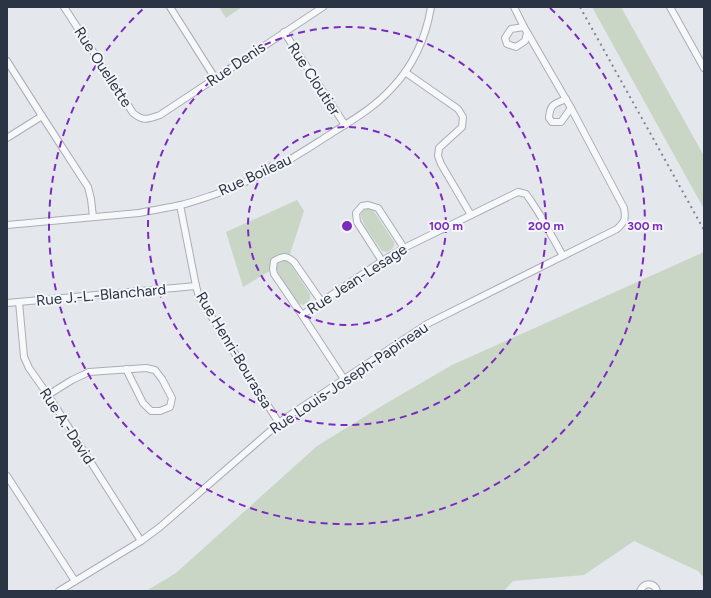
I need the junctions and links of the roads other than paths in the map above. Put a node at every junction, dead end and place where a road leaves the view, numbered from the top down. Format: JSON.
{"nodes":[{"id":1,"x":64,"y":7,"type":"edge"},
{"id":2,"x":170,"y":7,"type":"edge"},
{"id":3,"x":323,"y":7,"type":"edge"},
{"id":4,"x":431,"y":7,"type":"edge"},
{"id":5,"x":514,"y":7,"type":"edge"},
{"id":6,"x":670,"y":7,"type":"edge"},
{"id":7,"x":524,"y":27,"type":"junction"},
{"id":8,"x":284,"y":32,"type":"junction"},
{"id":9,"x":527,"y":33,"type":"junction"},
{"id":10,"x":7,"y":61,"type":"edge"},
{"id":11,"x":704,"y":68,"type":"edge"},
{"id":12,"x":405,"y":72,"type":"junction"},
{"id":13,"x":215,"y":78,"type":"junction"},
{"id":14,"x":566,"y":98,"type":"junction"},
{"id":15,"x":571,"y":108,"type":"junction"},
{"id":16,"x":42,"y":116,"type":"junction"},
{"id":17,"x":148,"y":120,"type":"joint"},
{"id":18,"x":345,"y":125,"type":"junction"},
{"id":19,"x":7,"y":138,"type":"edge"},
{"id":20,"x":180,"y":205,"type":"junction"},
{"id":21,"x":471,"y":215,"type":"junction"},
{"id":22,"x":93,"y":217,"type":"junction"},
{"id":23,"x":7,"y":225,"type":"edge"},
{"id":24,"x":404,"y":248,"type":"junction"},
{"id":25,"x":563,"y":256,"type":"junction"},
{"id":26,"x":382,"y":261,"type":"junction"},
{"id":27,"x":196,"y":286,"type":"junction"},
{"id":28,"x":18,"y":302,"type":"junction"},
{"id":29,"x":321,"y":302,"type":"junction"},
{"id":30,"x":7,"y":303,"type":"edge"},
{"id":31,"x":302,"y":315,"type":"junction"},
{"id":32,"x":126,"y":369,"type":"junction"},
{"id":33,"x":344,"y":379,"type":"junction"},
{"id":34,"x":48,"y":395,"type":"junction"},
{"id":35,"x":279,"y":423,"type":"junction"},
{"id":36,"x":7,"y":476,"type":"edge"},
{"id":37,"x":141,"y":541,"type":"junction"},
{"id":38,"x":75,"y":581,"type":"junction"},
{"id":39,"x":59,"y":591,"type":"edge"},
{"id":40,"x":640,"y":591,"type":"edge"},
{"id":41,"x":658,"y":591,"type":"edge"}],
"edges":[{"from":1,"to":17,"type":"street","name":"Rue Ouellette"},
{"from":2,"to":13,"type":"street"},
{"from":3,"to":8,"type":"street","name":"Rue Denis"},
{"from":4,"to":12,"type":"street","name":"Rue Boileau"},
{"from":5,"to":7,"type":"street","name":"Rue Louis-Joseph-Papineau"},
{"from":6,"to":11,"type":"street"},
{"from":7,"to":9,"type":"street","name":"Rue Louis-Joseph-Papineau"},
{"from":7,"to":9,"type":"street"},
{"from":8,"to":13,"type":"street","name":"Rue Denis"},
{"from":8,"to":18,"type":"street","name":"Rue Cloutier"},
{"from":9,"to":14,"type":"street","name":"Rue Louis-Joseph-Papineau"},
{"from":10,"to":16,"type":"street"},
{"from":12,"to":18,"type":"street","name":"Rue Boileau"},
{"from":12,"to":21,"type":"street"},
{"from":13,"to":17,"type":"street","name":"Rue Denis"},
{"from":14,"to":15,"type":"street","name":"Rue Louis-Joseph-Papineau"},
{"from":14,"to":15,"type":"street"},
{"from":15,"to":25,"type":"street","name":"Rue Louis-Joseph-Papineau"},
{"from":16,"to":19,"type":"street"},
{"from":16,"to":22,"type":"street"},
{"from":18,"to":20,"type":"street","name":"Rue Boileau"},
{"from":20,"to":22,"type":"street","name":"Rue Boileau"},
{"from":20,"to":27,"type":"street","name":"Rue Henri-Bourassa"},
{"from":21,"to":24,"type":"street","name":"Rue Jean-Lesage"},
{"from":21,"to":25,"type":"street","name":"Rue Jean-Lesage"},
{"from":22,"to":23,"type":"street","name":"Rue Boileau"},
{"from":24,"to":26,"type":"street","name":"Rue Jean-Lesage"},
{"from":24,"to":26,"type":"street"},
{"from":25,"to":33,"type":"street","name":"Rue Louis-Joseph-Papineau"},
{"from":26,"to":29,"type":"street","name":"Rue Jean-Lesage"},
{"from":27,"to":28,"type":"street","name":"Rue J.-L.-Blanchard"},
{"from":27,"to":35,"type":"street","name":"Rue Henri-Bourassa"},
{"from":28,"to":30,"type":"street","name":"Rue J.-L.-Blanchard"},
{"from":28,"to":34,"type":"street","name":"Rue A.-David"},
{"from":29,"to":31,"type":"street","name":"Rue Jean-Lesage"},
{"from":29,"to":31,"type":"street"},
{"from":31,"to":33,"type":"street","name":"Rue Jean-Lesage"},
{"from":32,"to":32,"type":"street"},
{"from":32,"to":34,"type":"street"},
{"from":33,"to":35,"type":"street","name":"Rue Louis-Joseph-Papineau"},
{"from":34,"to":37,"type":"street","name":"Rue A.-David"},
{"from":35,"to":37,"type":"street","name":"Rue Louis-Joseph-Papineau"},
{"from":36,"to":38,"type":"street"},
{"from":37,"to":38,"type":"street","name":"Rue Louis-Joseph-Papineau"},
{"from":38,"to":39,"type":"street","name":"Rue Louis-Joseph-Papineau"},
{"from":40,"to":41,"type":"street"}]}
